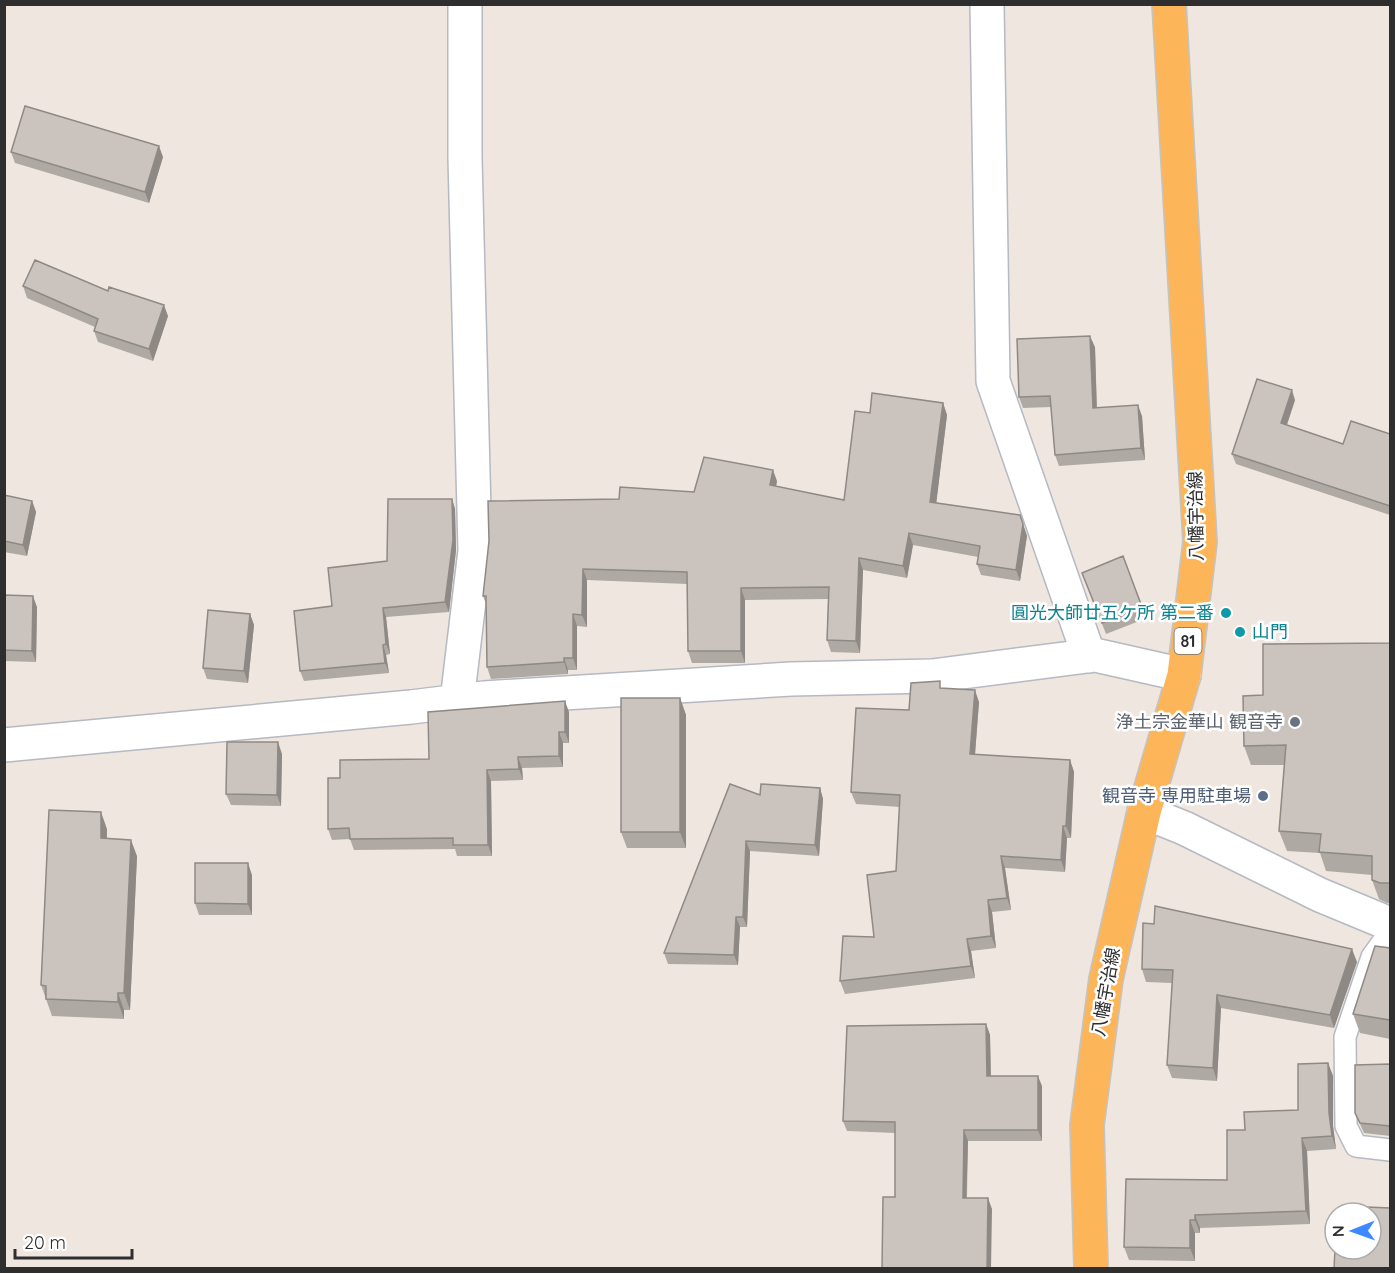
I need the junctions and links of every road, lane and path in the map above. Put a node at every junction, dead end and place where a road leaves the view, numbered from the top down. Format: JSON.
{"nodes":[{"id":1,"x":465,"y":4,"type":"edge"},
{"id":2,"x":987,"y":4,"type":"edge"},
{"id":3,"x":1169,"y":4,"type":"edge"},
{"id":4,"x":1089,"y":656,"type":"junction"},
{"id":5,"x":1184,"y":675,"type":"junction"},
{"id":6,"x":457,"y":701,"type":"junction"},
{"id":7,"x":4,"y":745,"type":"edge"},
{"id":8,"x":1144,"y":812,"type":"junction"},
{"id":9,"x":1390,"y":924,"type":"edge"},
{"id":10,"x":1390,"y":932,"type":"edge"},
{"id":11,"x":1390,"y":1150,"type":"edge"},
{"id":12,"x":1091,"y":1269,"type":"edge"}],
"edges":[{"from":1,"to":6,"type":"street"},
{"from":2,"to":4,"type":"street"},
{"from":3,"to":5,"type":"main road","name":"八幡宇治線","number":"81"},
{"from":4,"to":5,"type":"street"},
{"from":4,"to":6,"type":"street"},
{"from":5,"to":8,"type":"main road","name":"八幡宇治線","number":"81"},
{"from":6,"to":7,"type":"street"},
{"from":8,"to":9,"type":"street"},
{"from":8,"to":12,"type":"main road","name":"八幡宇治線","number":"81"},
{"from":10,"to":11,"type":"lane"}]}
